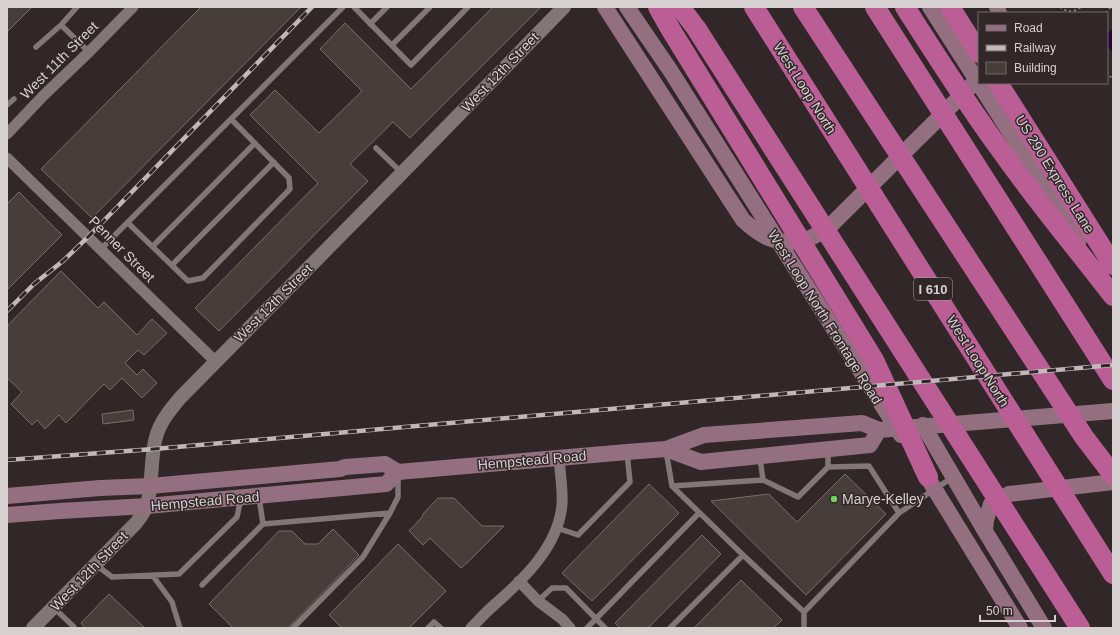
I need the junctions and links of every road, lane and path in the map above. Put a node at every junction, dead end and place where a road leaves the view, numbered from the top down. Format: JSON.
{"nodes":[{"id":1,"x":77,"y":7,"type":"edge"},
{"id":2,"x":133,"y":7,"type":"edge"},
{"id":3,"x":343,"y":7,"type":"edge"},
{"id":4,"x":354,"y":7,"type":"edge"},
{"id":5,"x":387,"y":7,"type":"edge"},
{"id":6,"x":430,"y":7,"type":"edge"},
{"id":7,"x":468,"y":7,"type":"edge"},
{"id":8,"x":564,"y":7,"type":"edge"},
{"id":9,"x":605,"y":7,"type":"edge"},
{"id":10,"x":627,"y":7,"type":"edge"},
{"id":11,"x":658,"y":7,"type":"edge"},
{"id":12,"x":680,"y":7,"type":"edge"},
{"id":13,"x":803,"y":7,"type":"edge"},
{"id":14,"x":875,"y":7,"type":"edge"},
{"id":15,"x":905,"y":7,"type":"edge"},
{"id":16,"x":930,"y":7,"type":"edge"},
{"id":17,"x":950,"y":7,"type":"edge"},
{"id":18,"x":1060,"y":7,"type":"edge"},
{"id":19,"x":1081,"y":7,"type":"edge"},
{"id":20,"x":758,"y":14,"type":"edge"},
{"id":21,"x":370,"y":24,"type":"junction"},
{"id":22,"x":61,"y":25,"type":"junction"},
{"id":23,"x":392,"y":46,"type":"junction"},
{"id":24,"x":36,"y":47,"type":"dead end"},
{"id":25,"x":978,"y":51,"type":"edge"},
{"id":26,"x":89,"y":52,"type":"junction"},
{"id":27,"x":978,"y":79,"type":"edge"},
{"id":28,"x":978,"y":82,"type":"edge"},
{"id":29,"x":980,"y":84,"type":"edge"},
{"id":30,"x":999,"y":84,"type":"edge"},
{"id":31,"x":14,"y":99,"type":"dead end"},
{"id":32,"x":7,"y":105,"type":"edge"},
{"id":33,"x":232,"y":119,"type":"junction"},
{"id":34,"x":7,"y":134,"type":"edge"},
{"id":35,"x":255,"y":142,"type":"junction"},
{"id":36,"x":376,"y":148,"type":"dead end"},
{"id":37,"x":7,"y":158,"type":"edge"},
{"id":38,"x":274,"y":162,"type":"junction"},
{"id":39,"x":402,"y":173,"type":"junction"},
{"id":40,"x":128,"y":223,"type":"junction"},
{"id":41,"x":152,"y":246,"type":"junction"},
{"id":42,"x":101,"y":249,"type":"junction"},
{"id":43,"x":172,"y":265,"type":"junction"},
{"id":44,"x":1113,"y":265,"type":"edge"},
{"id":45,"x":1113,"y":295,"type":"edge"},
{"id":46,"x":215,"y":361,"type":"junction"},
{"id":47,"x":1113,"y":380,"type":"edge"},
{"id":48,"x":1113,"y":411,"type":"edge"},
{"id":49,"x":923,"y":426,"type":"junction"},
{"id":50,"x":879,"y":430,"type":"junction"},
{"id":51,"x":1084,"y":437,"type":"junction"},
{"id":52,"x":828,"y":449,"type":"junction"},
{"id":53,"x":666,"y":450,"type":"junction"},
{"id":54,"x":627,"y":452,"type":"junction"},
{"id":55,"x":759,"y":456,"type":"junction"},
{"id":56,"x":559,"y":458,"type":"junction"},
{"id":57,"x":828,"y":467,"type":"junction"},
{"id":58,"x":398,"y":472,"type":"junction"},
{"id":59,"x":1113,"y":475,"type":"edge"},
{"id":60,"x":928,"y":477,"type":"junction"},
{"id":61,"x":953,"y":477,"type":"junction"},
{"id":62,"x":764,"y":480,"type":"junction"},
{"id":63,"x":1113,"y":482,"type":"edge"},
{"id":64,"x":150,"y":486,"type":"junction"},
{"id":65,"x":672,"y":486,"type":"junction"},
{"id":66,"x":1113,"y":490,"type":"edge"},
{"id":67,"x":7,"y":496,"type":"edge"},
{"id":68,"x":259,"y":496,"type":"junction"},
{"id":69,"x":241,"y":498,"type":"junction"},
{"id":70,"x":147,"y":506,"type":"junction"},
{"id":71,"x":699,"y":512,"type":"junction"},
{"id":72,"x":390,"y":513,"type":"junction"},
{"id":73,"x":899,"y":513,"type":"junction"},
{"id":74,"x":7,"y":515,"type":"edge"},
{"id":75,"x":263,"y":524,"type":"junction"},
{"id":76,"x":557,"y":528,"type":"junction"},
{"id":77,"x":985,"y":531,"type":"junction"},
{"id":78,"x":743,"y":554,"type":"junction"},
{"id":79,"x":95,"y":564,"type":"junction"},
{"id":80,"x":1108,"y":566,"type":"edge"},
{"id":81,"x":153,"y":576,"type":"junction"},
{"id":82,"x":519,"y":581,"type":"junction"},
{"id":83,"x":202,"y":585,"type":"dead end"},
{"id":84,"x":538,"y":602,"type":"junction"},
{"id":85,"x":54,"y":608,"type":"junction"},
{"id":86,"x":804,"y":612,"type":"junction"},
{"id":87,"x":596,"y":618,"type":"junction"},
{"id":88,"x":34,"y":628,"type":"edge"},
{"id":89,"x":74,"y":628,"type":"edge"},
{"id":90,"x":180,"y":628,"type":"edge"},
{"id":91,"x":293,"y":628,"type":"edge"},
{"id":92,"x":428,"y":628,"type":"edge"},
{"id":93,"x":441,"y":628,"type":"edge"},
{"id":94,"x":471,"y":628,"type":"edge"},
{"id":95,"x":570,"y":628,"type":"edge"},
{"id":96,"x":587,"y":628,"type":"edge"},
{"id":97,"x":605,"y":628,"type":"edge"},
{"id":98,"x":670,"y":628,"type":"edge"},
{"id":99,"x":804,"y":628,"type":"edge"},
{"id":100,"x":1020,"y":628,"type":"edge"},
{"id":101,"x":1044,"y":628,"type":"edge"},
{"id":102,"x":1080,"y":628,"type":"edge"}],
"edges":[{"from":1,"to":22,"type":"lane"},
{"from":2,"to":26,"type":"street","name":"West 11th Street"},
{"from":3,"to":33,"type":"lane"},
{"from":4,"to":21,"type":"lane"},
{"from":5,"to":21,"type":"lane"},
{"from":6,"to":23,"type":"lane"},
{"from":7,"to":23,"type":"lane"},
{"from":8,"to":39,"type":"street","name":"West 12th Street"},
{"from":9,"to":27,"type":"main road"},
{"from":10,"to":60,"type":"main road","name":"West Loop North Frontage Road"},
{"from":11,"to":60,"type":"highway"},
{"from":12,"to":102,"type":"highway"},
{"from":13,"to":51,"type":"highway"},
{"from":14,"to":47,"type":"highway"},
{"from":15,"to":45,"type":"highway"},
{"from":16,"to":28,"type":"main road"},
{"from":17,"to":25,"type":"highway"},
{"from":18,"to":19,"type":"path"},
{"from":20,"to":80,"type":"highway","name":"West Loop North","number":"I 610"},
{"from":21,"to":23,"type":"lane"},
{"from":22,"to":24,"type":"lane"},
{"from":22,"to":26,"type":"lane"},
{"from":26,"to":34,"type":"street","name":"West 11th Street"},
{"from":29,"to":45,"type":"main road"},
{"from":30,"to":44,"type":"highway","name":"US 290 Express Lane"},
{"from":31,"to":32,"type":"lane"},
{"from":33,"to":35,"type":"lane"},
{"from":33,"to":40,"type":"lane"},
{"from":35,"to":38,"type":"lane"},
{"from":35,"to":41,"type":"lane"},
{"from":36,"to":39,"type":"lane"},
{"from":37,"to":42,"type":"street","name":"Penner Street"},
{"from":38,"to":43,"type":"lane"},
{"from":38,"to":43,"type":"lane"},
{"from":39,"to":46,"type":"street","name":"West 12th Street"},
{"from":40,"to":41,"type":"lane"},
{"from":40,"to":42,"type":"lane"},
{"from":41,"to":43,"type":"lane"},
{"from":42,"to":46,"type":"street","name":"Penner Street"},
{"from":46,"to":64,"type":"street","name":"West 12th Street"},
{"from":48,"to":49,"type":"main road","name":"Hempstead Road"},
{"from":49,"to":50,"type":"main road","name":"Hempstead Road"},
{"from":49,"to":61,"type":"main road"},
{"from":50,"to":52,"type":"main road","name":"Hempstead Road"},
{"from":50,"to":53,"type":"main road","name":"Hempstead Road"},
{"from":51,"to":59,"type":"highway"},
{"from":51,"to":66,"type":"highway"},
{"from":52,"to":55,"type":"main road","name":"Hempstead Road"},
{"from":52,"to":57,"type":"lane"},
{"from":53,"to":54,"type":"main road","name":"Hempstead Road"},
{"from":53,"to":55,"type":"main road","name":"Hempstead Road"},
{"from":53,"to":65,"type":"lane"},
{"from":54,"to":56,"type":"main road","name":"Hempstead Road"},
{"from":54,"to":76,"type":"lane"},
{"from":55,"to":62,"type":"lane"},
{"from":56,"to":58,"type":"main road","name":"Hempstead Road"},
{"from":56,"to":76,"type":"street"},
{"from":57,"to":62,"type":"lane"},
{"from":57,"to":73,"type":"lane"},
{"from":58,"to":64,"type":"main road","name":"Hempstead Road"},
{"from":58,"to":68,"type":"main road","name":"Hempstead Road"},
{"from":58,"to":72,"type":"lane"},
{"from":60,"to":100,"type":"main road","name":"West Loop North Frontage Road"},
{"from":61,"to":73,"type":"lane"},
{"from":61,"to":77,"type":"main road"},
{"from":62,"to":65,"type":"lane"},
{"from":63,"to":77,"type":"main road"},
{"from":64,"to":67,"type":"main road","name":"Hempstead Road"},
{"from":64,"to":70,"type":"street","name":"West 12th Street"},
{"from":65,"to":71,"type":"lane"},
{"from":68,"to":69,"type":"main road","name":"Hempstead Road"},
{"from":68,"to":75,"type":"lane"},
{"from":69,"to":70,"type":"main road","name":"Hempstead Road"},
{"from":69,"to":81,"type":"lane"},
{"from":70,"to":74,"type":"main road","name":"Hempstead Road"},
{"from":70,"to":79,"type":"street","name":"West 12th Street"},
{"from":71,"to":78,"type":"lane"},
{"from":71,"to":87,"type":"lane"},
{"from":72,"to":75,"type":"lane"},
{"from":72,"to":91,"type":"lane"},
{"from":73,"to":86,"type":"lane"},
{"from":75,"to":83,"type":"lane"},
{"from":76,"to":82,"type":"street"},
{"from":77,"to":101,"type":"main road"},
{"from":78,"to":86,"type":"lane"},
{"from":78,"to":98,"type":"lane"},
{"from":79,"to":81,"type":"lane"},
{"from":79,"to":85,"type":"street","name":"West 12th Street"},
{"from":81,"to":90,"type":"lane"},
{"from":82,"to":84,"type":"street"},
{"from":82,"to":94,"type":"street"},
{"from":84,"to":87,"type":"lane"},
{"from":84,"to":95,"type":"street"},
{"from":85,"to":88,"type":"street","name":"West 12th Street"},
{"from":85,"to":89,"type":"lane"},
{"from":86,"to":99,"type":"lane"},
{"from":87,"to":96,"type":"lane"},
{"from":87,"to":97,"type":"lane"},
{"from":92,"to":93,"type":"lane"}]}
